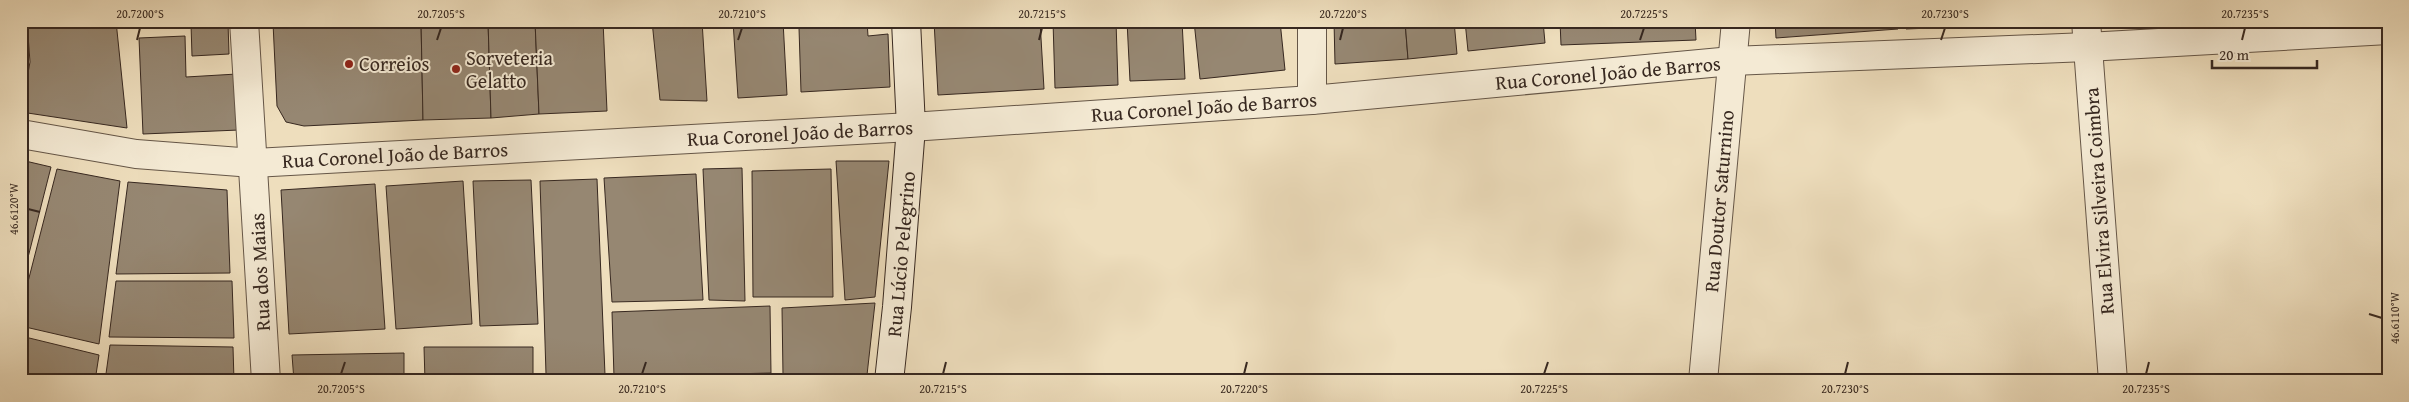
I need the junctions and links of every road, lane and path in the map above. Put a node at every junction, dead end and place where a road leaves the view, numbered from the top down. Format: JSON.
{"nodes":[{"id":1,"x":244,"y":21,"type":"edge"},
{"id":2,"x":906,"y":21,"type":"edge"},
{"id":3,"x":1312,"y":21,"type":"edge"},
{"id":4,"x":1736,"y":21,"type":"edge"},
{"id":5,"x":2388,"y":30,"type":"edge"},
{"id":6,"x":2086,"y":34,"type":"edge"},
{"id":7,"x":1732,"y":62,"type":"junction"},
{"id":8,"x":1312,"y":100,"type":"junction"},
{"id":9,"x":911,"y":127,"type":"junction"},
{"id":10,"x":21,"y":134,"type":"edge"},
{"id":11,"x":254,"y":163,"type":"junction"},
{"id":12,"x":266,"y":381,"type":"edge"},
{"id":13,"x":889,"y":381,"type":"edge"},
{"id":14,"x":1703,"y":381,"type":"edge"},
{"id":15,"x":2113,"y":381,"type":"edge"}],
"edges":[{"from":1,"to":11,"type":"street","name":"Rua dos Maias"},
{"from":2,"to":9,"type":"street","name":"Rua Lúcio Pelegrino"},
{"from":3,"to":8,"type":"street"},
{"from":4,"to":7,"type":"street","name":"Rua Doutor Saturnino"},
{"from":5,"to":6,"type":"street","name":"Rua Coronel João de Barros"},
{"from":6,"to":7,"type":"street","name":"Rua Coronel João de Barros"},
{"from":6,"to":15,"type":"street","name":"Rua Elvira Silveira Coimbra"},
{"from":7,"to":8,"type":"street","name":"Rua Coronel João de Barros"},
{"from":7,"to":14,"type":"street","name":"Rua Doutor Saturnino"},
{"from":8,"to":9,"type":"street","name":"Rua Coronel João de Barros"},
{"from":9,"to":11,"type":"street","name":"Rua Coronel João de Barros"},
{"from":9,"to":13,"type":"street","name":"Rua Lúcio Pelegrino"},
{"from":10,"to":11,"type":"street","name":"Rua Coronel João de Barros"},
{"from":11,"to":12,"type":"street","name":"Rua dos Maias"}]}
